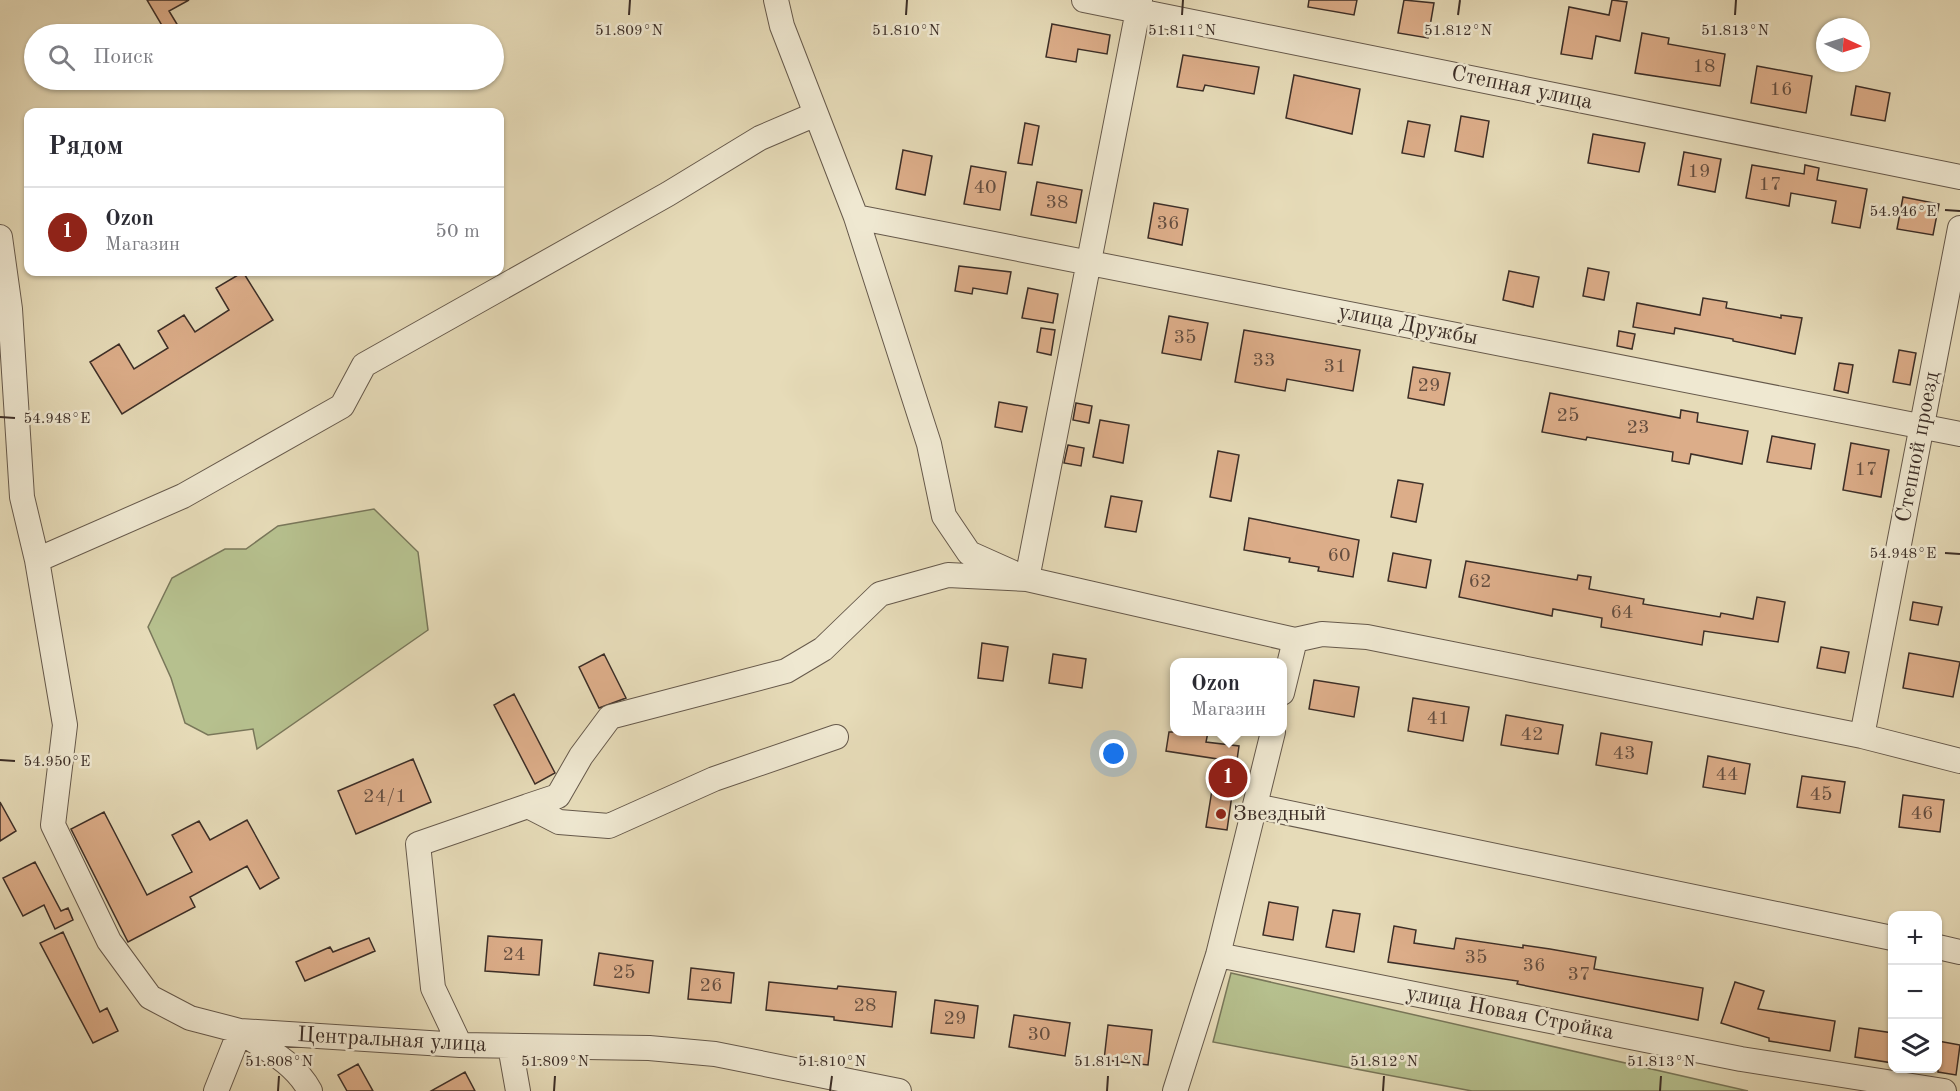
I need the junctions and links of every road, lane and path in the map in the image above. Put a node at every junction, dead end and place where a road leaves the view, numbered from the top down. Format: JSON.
{"nodes":[{"id":1,"x":776,"y":0,"type":"edge"},
{"id":2,"x":1084,"y":0,"type":"edge"},
{"id":3,"x":1139,"y":5,"type":"edge"},
{"id":4,"x":816,"y":114,"type":"junction"},
{"id":5,"x":1960,"y":177,"type":"edge"},
{"id":6,"x":856,"y":217,"type":"junction"},
{"id":7,"x":1960,"y":228,"type":"edge"},
{"id":8,"x":0,"y":237,"type":"edge"},
{"id":9,"x":1088,"y":262,"type":"junction"},
{"id":10,"x":1921,"y":426,"type":"junction"},
{"id":11,"x":1960,"y":434,"type":"edge"},
{"id":12,"x":37,"y":560,"type":"junction"},
{"id":13,"x":1027,"y":579,"type":"junction"},
{"id":14,"x":1295,"y":640,"type":"junction"},
{"id":15,"x":1287,"y":673,"type":"edge"},
{"id":16,"x":1272,"y":736,"type":"edge"},
{"id":17,"x":1862,"y":736,"type":"junction"},
{"id":18,"x":836,"y":737,"type":"dead end"},
{"id":19,"x":1960,"y":761,"type":"edge"},
{"id":20,"x":528,"y":806,"type":"junction"},
{"id":21,"x":1255,"y":806,"type":"junction"},
{"id":22,"x":1888,"y":937,"type":"edge"},
{"id":23,"x":1942,"y":948,"type":"edge"},
{"id":24,"x":1960,"y":952,"type":"edge"},
{"id":25,"x":1218,"y":955,"type":"junction"},
{"id":26,"x":240,"y":1031,"type":"junction"},
{"id":27,"x":460,"y":1045,"type":"junction"},
{"id":28,"x":510,"y":1046,"type":"junction"},
{"id":29,"x":216,"y":1091,"type":"edge"},
{"id":30,"x":310,"y":1091,"type":"edge"},
{"id":31,"x":518,"y":1091,"type":"edge"},
{"id":32,"x":899,"y":1091,"type":"edge"},
{"id":33,"x":1175,"y":1091,"type":"edge"},
{"id":34,"x":1944,"y":1091,"type":"edge"}],
"edges":[{"from":1,"to":4,"type":"street"},
{"from":2,"to":3,"type":"street","name":"Степная улица"},
{"from":3,"to":5,"type":"street","name":"Степная улица"},
{"from":3,"to":9,"type":"street"},
{"from":4,"to":6,"type":"street"},
{"from":4,"to":12,"type":"street"},
{"from":6,"to":9,"type":"street","name":"улица Дружбы"},
{"from":6,"to":13,"type":"street"},
{"from":7,"to":10,"type":"street","name":"Степной проезд"},
{"from":8,"to":12,"type":"street"},
{"from":9,"to":10,"type":"street","name":"улица Дружбы"},
{"from":9,"to":13,"type":"street"},
{"from":10,"to":11,"type":"street","name":"улица Дружбы"},
{"from":10,"to":17,"type":"street","name":"Степной проезд"},
{"from":12,"to":26,"type":"street"},
{"from":13,"to":14,"type":"street"},
{"from":13,"to":20,"type":"street"},
{"from":14,"to":15,"type":"street"},
{"from":14,"to":17,"type":"street"},
{"from":16,"to":21,"type":"street"},
{"from":17,"to":19,"type":"street"},
{"from":18,"to":20,"type":"street"},
{"from":20,"to":27,"type":"street"},
{"from":21,"to":22,"type":"street"},
{"from":21,"to":25,"type":"street"},
{"from":23,"to":24,"type":"street"},
{"from":25,"to":33,"type":"street"},
{"from":25,"to":34,"type":"street","name":"улица Новая Стройка"},
{"from":26,"to":27,"type":"street","name":"Центральная улица"},
{"from":26,"to":29,"type":"street"},
{"from":26,"to":30,"type":"street"},
{"from":27,"to":28,"type":"street","name":"Центральная улица"},
{"from":28,"to":31,"type":"street"},
{"from":28,"to":32,"type":"street","name":"Центральная улица"}]}
